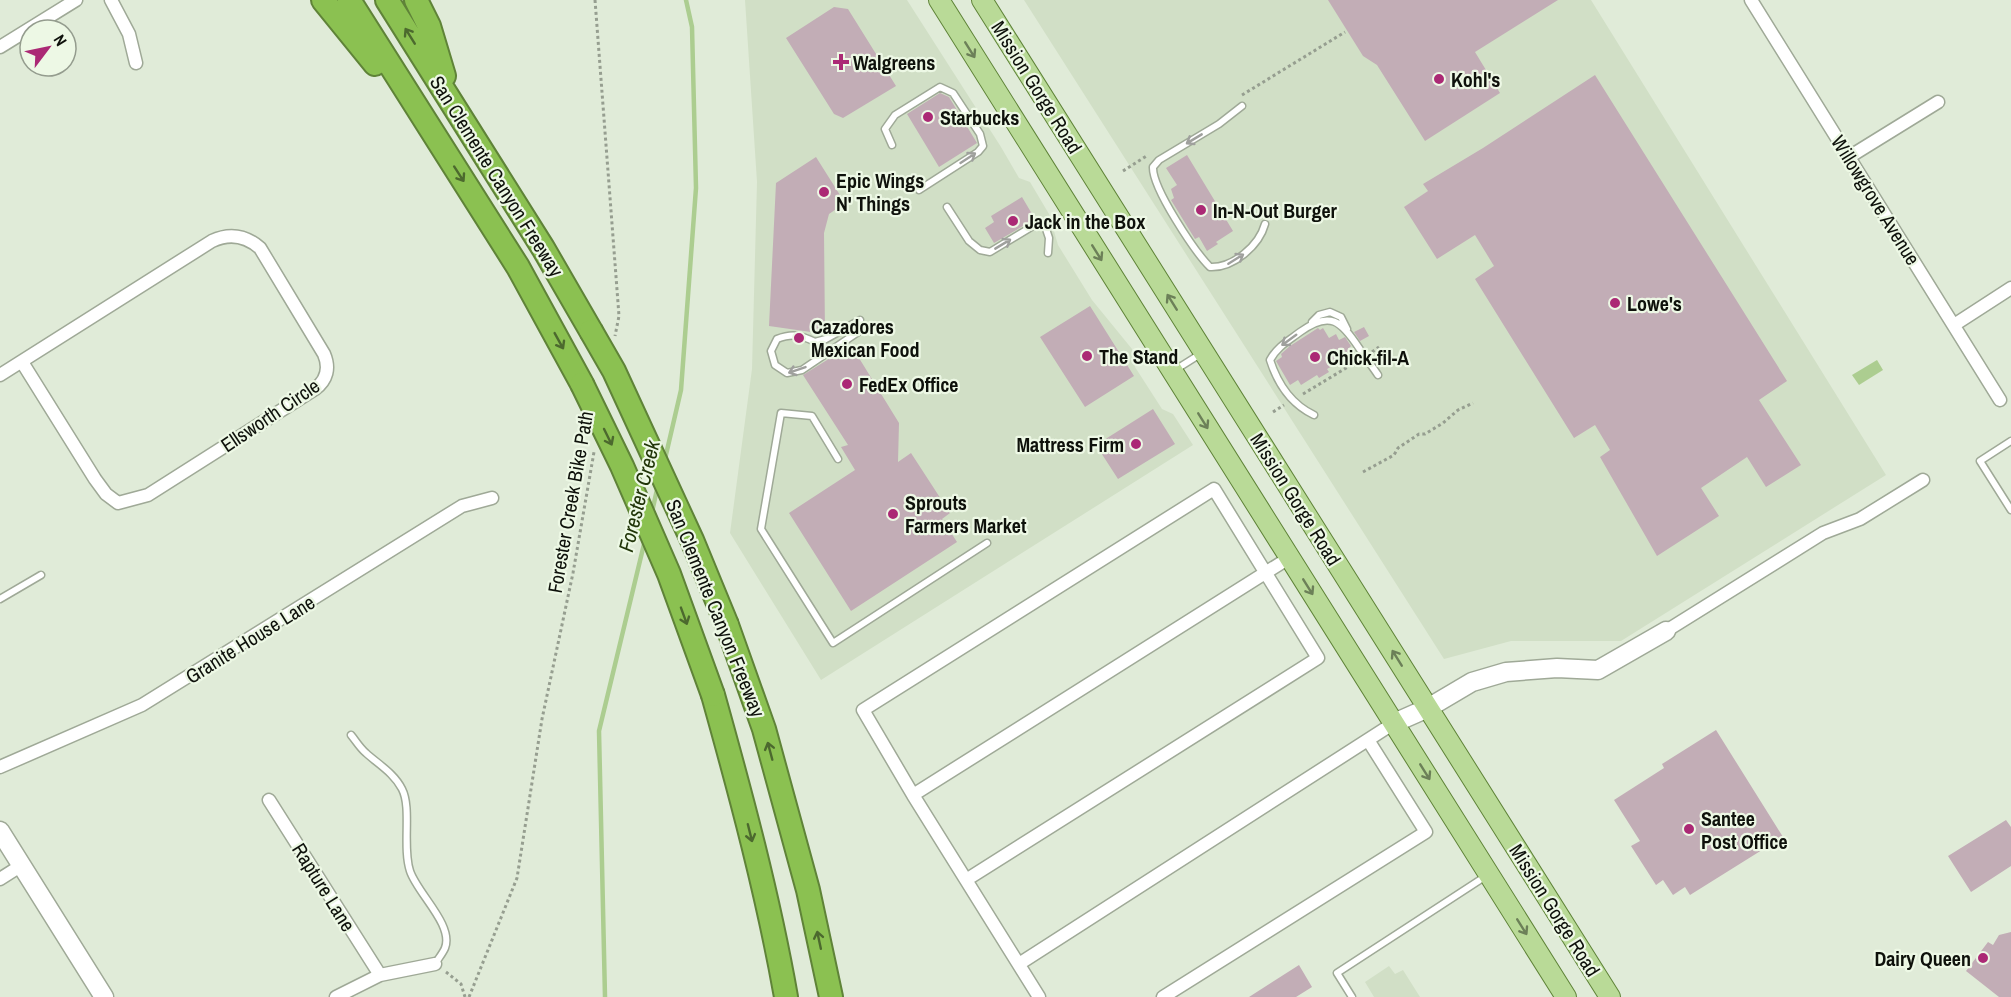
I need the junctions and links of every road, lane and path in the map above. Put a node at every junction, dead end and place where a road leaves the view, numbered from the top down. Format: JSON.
{"nodes":[{"id":1,"x":76,"y":0,"type":"edge"},
{"id":2,"x":111,"y":0,"type":"edge"},
{"id":3,"x":322,"y":0,"type":"edge"},
{"id":4,"x":349,"y":0,"type":"edge"},
{"id":5,"x":387,"y":0,"type":"edge"},
{"id":6,"x":416,"y":0,"type":"edge"},
{"id":7,"x":595,"y":0,"type":"edge"},
{"id":8,"x":939,"y":0,"type":"edge"},
{"id":9,"x":983,"y":0,"type":"edge"},
{"id":10,"x":1751,"y":0,"type":"edge"},
{"id":11,"x":0,"y":47,"type":"edge"},
{"id":12,"x":136,"y":63,"type":"dead end"},
{"id":13,"x":1938,"y":102,"type":"dead end"},
{"id":14,"x":452,"y":104,"type":"junction"},
{"id":15,"x":1242,"y":106,"type":"dead end"},
{"id":16,"x":439,"y":143,"type":"junction"},
{"id":17,"x":892,"y":145,"type":"dead end"},
{"id":18,"x":1849,"y":157,"type":"junction"},
{"id":19,"x":919,"y":190,"type":"dead end"},
{"id":20,"x":947,"y":207,"type":"dead end"},
{"id":21,"x":1265,"y":224,"type":"dead end"},
{"id":22,"x":1048,"y":253,"type":"dead end"},
{"id":23,"x":2011,"y":288,"type":"edge"},
{"id":24,"x":860,"y":320,"type":"dead end"},
{"id":25,"x":1954,"y":325,"type":"junction"},
{"id":26,"x":864,"y":328,"type":"dead end"},
{"id":27,"x":615,"y":339,"type":"dead end"},
{"id":28,"x":1379,"y":347,"type":"dead end"},
{"id":29,"x":1204,"y":352,"type":"junction"},
{"id":30,"x":1365,"y":356,"type":"junction"},
{"id":31,"x":22,"y":362,"type":"junction"},
{"id":32,"x":1172,"y":372,"type":"junction"},
{"id":33,"x":0,"y":375,"type":"edge"},
{"id":34,"x":1378,"y":375,"type":"dead end"},
{"id":35,"x":1292,"y":400,"type":"junction"},
{"id":36,"x":2000,"y":400,"type":"dead end"},
{"id":37,"x":1473,"y":403,"type":"dead end"},
{"id":38,"x":1273,"y":412,"type":"dead end"},
{"id":39,"x":1314,"y":416,"type":"dead end"},
{"id":40,"x":2011,"y":441,"type":"edge"},
{"id":41,"x":596,"y":445,"type":"dead end"},
{"id":42,"x":838,"y":459,"type":"dead end"},
{"id":43,"x":1363,"y":472,"type":"dead end"},
{"id":44,"x":1923,"y":480,"type":"dead end"},
{"id":45,"x":492,"y":498,"type":"dead end"},
{"id":46,"x":2011,"y":510,"type":"edge"},
{"id":47,"x":987,"y":543,"type":"dead end"},
{"id":48,"x":1289,"y":558,"type":"junction"},
{"id":49,"x":1264,"y":572,"type":"junction"},
{"id":50,"x":40,"y":575,"type":"dead end"},
{"id":51,"x":0,"y":598,"type":"edge"},
{"id":52,"x":1666,"y":631,"type":"joint"},
{"id":53,"x":1428,"y":708,"type":"junction"},
{"id":54,"x":1394,"y":723,"type":"junction"},
{"id":55,"x":351,"y":735,"type":"dead end"},
{"id":56,"x":1368,"y":740,"type":"junction"},
{"id":57,"x":0,"y":767,"type":"edge"},
{"id":58,"x":913,"y":795,"type":"junction"},
{"id":59,"x":269,"y":800,"type":"dead end"},
{"id":60,"x":0,"y":831,"type":"edge"},
{"id":61,"x":22,"y":865,"type":"junction"},
{"id":62,"x":1490,"y":874,"type":"junction"},
{"id":63,"x":0,"y":879,"type":"edge"},
{"id":64,"x":966,"y":880,"type":"junction"},
{"id":65,"x":435,"y":964,"type":"junction"},
{"id":66,"x":1019,"y":964,"type":"junction"},
{"id":67,"x":380,"y":975,"type":"junction"},
{"id":68,"x":104,"y":997,"type":"edge"},
{"id":69,"x":336,"y":997,"type":"edge"},
{"id":70,"x":467,"y":997,"type":"edge"},
{"id":71,"x":786,"y":997,"type":"edge"},
{"id":72,"x":831,"y":997,"type":"edge"},
{"id":73,"x":1040,"y":997,"type":"edge"},
{"id":74,"x":1163,"y":997,"type":"edge"},
{"id":75,"x":1352,"y":997,"type":"edge"},
{"id":76,"x":1566,"y":997,"type":"edge"},
{"id":77,"x":1610,"y":997,"type":"edge"}],
"edges":[{"from":1,"to":11,"type":"street"},
{"from":2,"to":12,"type":"street"},
{"from":3,"to":16,"type":"highway"},
{"from":4,"to":16,"type":"highway","name":"San Clemente Canyon Freeway"},
{"from":14,"to":5,"type":"highway","name":"San Clemente Canyon Freeway","one_way":true},
{"from":6,"to":14,"type":"highway"},
{"from":7,"to":27,"type":"path"},
{"from":8,"to":32,"type":"main road","name":"Mission Gorge Road","one_way":true},
{"from":29,"to":9,"type":"main road","name":"Mission Gorge Road","one_way":true},
{"from":10,"to":18,"type":"street","name":"Willowgrove Avenue"},
{"from":13,"to":18,"type":"street"},
{"from":72,"to":14,"type":"highway","name":"San Clemente Canyon Freeway","one_way":true,"bridge":true},
{"from":15,"to":21,"type":"lane","one_way":true},
{"from":16,"to":71,"type":"highway","name":"San Clemente Canyon Freeway","one_way":true,"bridge":true},
{"from":19,"to":17,"type":"lane","one_way":true},
{"from":18,"to":25,"type":"street","name":"Willowgrove Avenue"},
{"from":20,"to":22,"type":"lane","one_way":true},
{"from":23,"to":25,"type":"street"},
{"from":26,"to":24,"type":"lane","one_way":true},
{"from":25,"to":36,"type":"street","name":"Willowgrove Avenue"},
{"from":28,"to":30,"type":"path"},
{"from":29,"to":32,"type":"lane"},
{"from":53,"to":29,"type":"main road","name":"Mission Gorge Road","one_way":true},
{"from":30,"to":34,"type":"lane"},
{"from":30,"to":35,"type":"path"},
{"from":30,"to":35,"type":"lane","one_way":true},
{"from":31,"to":31,"type":"street","name":"Ellsworth Circle"},
{"from":31,"to":33,"type":"street","name":"Ellsworth Circle"},
{"from":32,"to":48,"type":"main road","name":"Mission Gorge Road","one_way":true},
{"from":35,"to":38,"type":"path"},
{"from":35,"to":39,"type":"lane"},
{"from":37,"to":43,"type":"path"},
{"from":40,"to":46,"type":"lane"},
{"from":41,"to":70,"type":"path","name":"Forester Creek Bike Path"},
{"from":42,"to":47,"type":"lane"},
{"from":44,"to":52,"type":"street"},
{"from":45,"to":57,"type":"street","name":"Granite House Lane"},
{"from":48,"to":49,"type":"street"},
{"from":48,"to":54,"type":"main road","name":"Mission Gorge Road","one_way":true},
{"from":49,"to":58,"type":"street"},
{"from":49,"to":58,"type":"street"},
{"from":49,"to":64,"type":"street"},
{"from":50,"to":51,"type":"lane"},
{"from":52,"to":53,"type":"street"},
{"from":53,"to":54,"type":"street"},
{"from":53,"to":77,"type":"main road","name":"Mission Gorge Road"},
{"from":54,"to":56,"type":"street"},
{"from":54,"to":62,"type":"main road","name":"Mission Gorge Road","one_way":true},
{"from":55,"to":65,"type":"lane"},
{"from":56,"to":66,"type":"street"},
{"from":56,"to":74,"type":"street"},
{"from":58,"to":64,"type":"street"},
{"from":59,"to":67,"type":"street","name":"Rapture Lane"},
{"from":60,"to":61,"type":"street"},
{"from":61,"to":63,"type":"street"},
{"from":61,"to":68,"type":"street"},
{"from":62,"to":75,"type":"lane"},
{"from":62,"to":76,"type":"main road","name":"Mission Gorge Road","one_way":true},
{"from":64,"to":66,"type":"street"},
{"from":65,"to":67,"type":"street"},
{"from":65,"to":70,"type":"path"},
{"from":66,"to":73,"type":"street"},
{"from":67,"to":69,"type":"street"}]}
